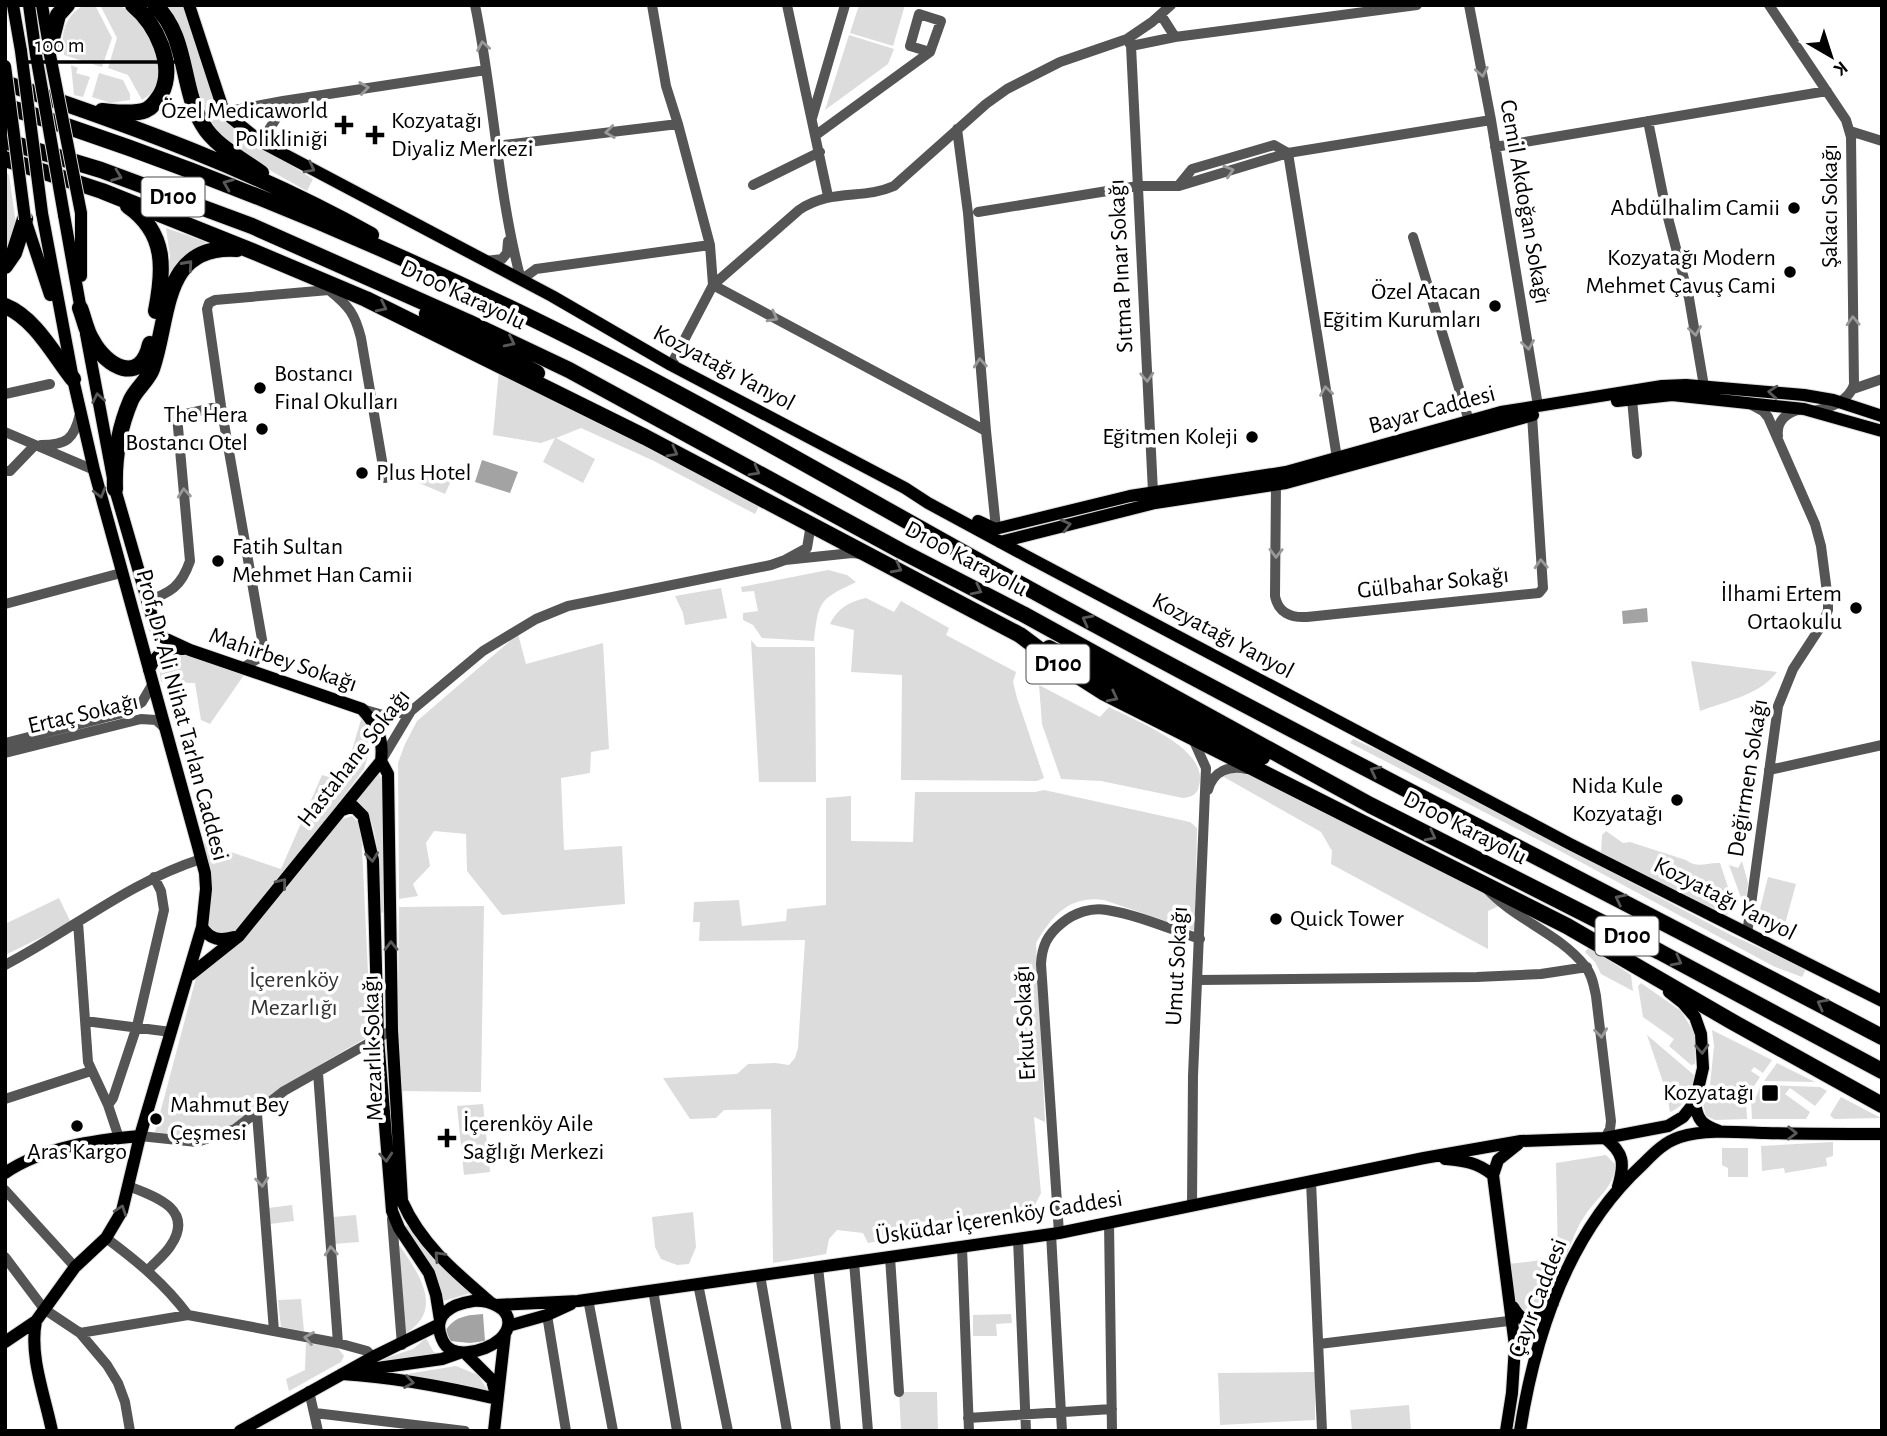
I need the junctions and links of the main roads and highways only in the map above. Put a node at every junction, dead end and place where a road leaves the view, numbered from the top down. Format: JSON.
{"nodes":[{"id":1,"x":13,"y":5,"type":"edge"},
{"id":2,"x":29,"y":5,"type":"edge"},
{"id":3,"x":42,"y":5,"type":"edge"},
{"id":4,"x":67,"y":5,"type":"edge"},
{"id":5,"x":134,"y":5,"type":"edge"},
{"id":6,"x":155,"y":5,"type":"edge"},
{"id":7,"x":189,"y":5,"type":"edge"},
{"id":8,"x":43,"y":52,"type":"junction"},
{"id":9,"x":5,"y":66,"type":"edge"},
{"id":10,"x":5,"y":83,"type":"edge"},
{"id":11,"x":5,"y":106,"type":"edge"},
{"id":12,"x":85,"y":110,"type":"junction"},
{"id":13,"x":5,"y":141,"type":"edge"},
{"id":14,"x":5,"y":159,"type":"edge"},
{"id":15,"x":289,"y":192,"type":"junction"},
{"id":16,"x":111,"y":195,"type":"junction"},
{"id":17,"x":25,"y":219,"type":"junction"},
{"id":18,"x":252,"y":250,"type":"junction"},
{"id":19,"x":337,"y":262,"type":"junction"},
{"id":20,"x":5,"y":266,"type":"edge"},
{"id":21,"x":448,"y":279,"type":"junction"},
{"id":22,"x":5,"y":306,"type":"edge"},
{"id":23,"x":80,"y":308,"type":"junction"},
{"id":24,"x":66,"y":344,"type":"junction"},
{"id":25,"x":73,"y":379,"type":"junction"},
{"id":26,"x":1535,"y":410,"type":"junction"},
{"id":27,"x":1882,"y":416,"type":"edge"},
{"id":28,"x":1882,"y":431,"type":"edge"},
{"id":29,"x":645,"y":437,"type":"junction"},
{"id":30,"x":905,"y":488,"type":"junction"},
{"id":31,"x":115,"y":489,"type":"junction"},
{"id":32,"x":996,"y":528,"type":"junction"},
{"id":33,"x":1000,"y":542,"type":"junction"},
{"id":34,"x":1020,"y":635,"type":"junction"},
{"id":35,"x":190,"y":650,"type":"junction"},
{"id":36,"x":149,"y":670,"type":"junction"},
{"id":37,"x":381,"y":761,"type":"junction"},
{"id":38,"x":1370,"y":806,"type":"junction"},
{"id":39,"x":342,"y":810,"type":"junction"},
{"id":40,"x":202,"y":927,"type":"junction"},
{"id":41,"x":239,"y":936,"type":"junction"},
{"id":42,"x":1631,"y":964,"type":"junction"},
{"id":43,"x":190,"y":975,"type":"junction"},
{"id":44,"x":1882,"y":1001,"type":"edge"},
{"id":45,"x":1882,"y":1037,"type":"edge"},
{"id":46,"x":1882,"y":1071,"type":"edge"},
{"id":47,"x":1695,"y":1102,"type":"junction"},
{"id":48,"x":1882,"y":1105,"type":"edge"},
{"id":49,"x":1723,"y":1132,"type":"junction"},
{"id":50,"x":1882,"y":1134,"type":"edge"},
{"id":51,"x":140,"y":1136,"type":"junction"},
{"id":52,"x":115,"y":1138,"type":"junction"},
{"id":53,"x":1605,"y":1138,"type":"junction"},
{"id":54,"x":1521,"y":1141,"type":"junction"},
{"id":55,"x":1424,"y":1158,"type":"junction"},
{"id":56,"x":132,"y":1164,"type":"junction"},
{"id":57,"x":5,"y":1173,"type":"edge"},
{"id":58,"x":1493,"y":1175,"type":"junction"},
{"id":59,"x":1617,"y":1190,"type":"junction"},
{"id":60,"x":583,"y":1300,"type":"junction"},
{"id":61,"x":1555,"y":1301,"type":"junction"},
{"id":62,"x":493,"y":1303,"type":"junction"},
{"id":63,"x":1518,"y":1320,"type":"junction"},
{"id":64,"x":36,"y":1321,"type":"junction"},
{"id":65,"x":439,"y":1322,"type":"junction"},
{"id":66,"x":507,"y":1329,"type":"junction"},
{"id":67,"x":10,"y":1340,"type":"edge"},
{"id":68,"x":462,"y":1353,"type":"junction"},
{"id":69,"x":36,"y":1360,"type":"junction"},
{"id":70,"x":342,"y":1374,"type":"junction"},
{"id":71,"x":497,"y":1399,"type":"junction"},
{"id":72,"x":52,"y":1431,"type":"edge"},
{"id":73,"x":240,"y":1431,"type":"edge"},
{"id":74,"x":494,"y":1431,"type":"edge"},
{"id":75,"x":1506,"y":1431,"type":"edge"},
{"id":76,"x":1520,"y":1431,"type":"edge"}],
"edges":[{"from":1,"to":24,"type":"main road","bridge":true},
{"from":2,"to":8,"type":"main road"},
{"from":3,"to":8,"type":"main road"},
{"from":4,"to":8,"type":"highway"},
{"from":5,"to":12,"type":"highway"},
{"from":6,"to":15,"type":"highway"},
{"from":7,"to":30,"type":"main road","name":"Kozyatağı Yanyol","one_way":true},
{"from":8,"to":23,"type":"main road","name":"Prof. Dr. Ali Nihat Tarlan Caddesi","bridge":true},
{"from":8,"to":23,"type":"main road","bridge":true},
{"from":9,"to":17,"type":"main road","bridge":true},
{"from":10,"to":12,"type":"highway"},
{"from":21,"to":11,"type":"highway","name":"D100 Karayolu","number":"D100","one_way":true},
{"from":12,"to":15,"type":"highway"},
{"from":13,"to":19,"type":"highway","name":"D100 Karayolu","number":"D100","one_way":true},
{"from":14,"to":16,"type":"highway"},
{"from":15,"to":21,"type":"highway"},
{"from":16,"to":18,"type":"highway"},
{"from":16,"to":23,"type":"highway"},
{"from":17,"to":20,"type":"highway"},
{"from":17,"to":24,"type":"main road"},
{"from":18,"to":29,"type":"highway","number":"D100","one_way":true},
{"from":31,"to":18,"type":"highway","one_way":true},
{"from":19,"to":29,"type":"highway"},
{"from":19,"to":38,"type":"highway","name":"D100 Karayolu","number":"D100","one_way":true},
{"from":45,"to":21,"type":"highway","name":"D100 Karayolu","number":"D100","one_way":true},
{"from":22,"to":25,"type":"highway"},
{"from":31,"to":23,"type":"main road","name":"Prof. Dr. Ali Nihat Tarlan Caddesi","one_way":true},
{"from":24,"to":25,"type":"main road","name":"Prof. Dr. Ali Nihat Tarlan Caddesi"},
{"from":25,"to":36,"type":"main road","name":"Prof. Dr. Ali Nihat Tarlan Caddesi","one_way":true},
{"from":27,"to":26,"type":"main road","name":"Bayar Caddesi","one_way":true},
{"from":26,"to":28,"type":"main road","name":"Bayar Caddesi"},
{"from":26,"to":32,"type":"main road","name":"Bayar Caddesi"},
{"from":33,"to":26,"type":"main road","name":"Bayar Caddesi","one_way":true},
{"from":29,"to":34,"type":"highway","number":"D100","one_way":true},
{"from":30,"to":32,"type":"main road"},
{"from":30,"to":33,"type":"main road","name":"Kozyatağı Yanyol"},
{"from":31,"to":35,"type":"main road","name":"Prof. Dr. Ali Nihat Tarlan Caddesi"},
{"from":32,"to":33,"type":"main road"},
{"from":33,"to":44,"type":"main road","name":"Kozyatağı Yanyol"},
{"from":34,"to":38,"type":"highway"},
{"from":34,"to":42,"type":"highway","number":"D100","one_way":true},
{"from":35,"to":36,"type":"main road"},
{"from":35,"to":37,"type":"main road","name":"Mahirbey Sokağı"},
{"from":36,"to":40,"type":"main road","name":"Prof. Dr. Ali Nihat Tarlan Caddesi"},
{"from":37,"to":39,"type":"main road","name":"Hastahane Sokağı"},
{"from":62,"to":37,"type":"main road","name":"Mezarlık Sokağı","one_way":true},
{"from":38,"to":46,"type":"highway","name":"D100 Karayolu","number":"D100","one_way":true},
{"from":41,"to":39,"type":"main road","name":"Hastahane Sokağı","one_way":true},
{"from":39,"to":65,"type":"main road","name":"Mezarlık Sokağı","one_way":true},
{"from":40,"to":41,"type":"main road"},
{"from":40,"to":43,"type":"main road","name":"Prof. Dr. Ali Nihat Tarlan Caddesi"},
{"from":41,"to":43,"type":"main road","name":"Hastahane Sokağı"},
{"from":42,"to":47,"type":"main road","one_way":true},
{"from":42,"to":48,"type":"highway","number":"D100"},
{"from":43,"to":51,"type":"main road","name":"Prof. Dr. Ali Nihat Tarlan Caddesi"},
{"from":47,"to":49,"type":"main road"},
{"from":47,"to":53,"type":"main road","name":"Üsküdar İçerenköy Caddesi"},
{"from":49,"to":50,"type":"main road","name":"Çayır Caddesi","one_way":true},
{"from":49,"to":59,"type":"main road","name":"Çayır Caddesi"},
{"from":51,"to":52,"type":"main road"},
{"from":51,"to":56,"type":"main road","name":"Prof. Dr. Ali Nihat Tarlan Caddesi"},
{"from":52,"to":56,"type":"main road"},
{"from":52,"to":57,"type":"main road"},
{"from":53,"to":54,"type":"main road","name":"Üsküdar İçerenköy Caddesi"},
{"from":53,"to":59,"type":"main road"},
{"from":54,"to":55,"type":"main road","name":"Üsküdar İçerenköy Caddesi"},
{"from":54,"to":58,"type":"main road"},
{"from":55,"to":58,"type":"main road","name":"Üsküdar İçerenköy Caddesi"},
{"from":55,"to":60,"type":"main road","name":"Üsküdar İçerenköy Caddesi"},
{"from":64,"to":56,"type":"main road","name":"Prof. Dr. Ali Nihat Tarlan Caddesi","one_way":true},
{"from":58,"to":63,"type":"main road","name":"Çayır Caddesi"},
{"from":59,"to":61,"type":"main road","name":"Çayır Caddesi"},
{"from":60,"to":62,"type":"main road"},
{"from":60,"to":66,"type":"main road"},
{"from":61,"to":63,"type":"main road"},
{"from":61,"to":76,"type":"main road","name":"Çayır Caddesi"},
{"from":62,"to":65,"type":"main road"},
{"from":62,"to":66,"type":"main road"},
{"from":63,"to":75,"type":"main road","name":"Çayır Caddesi"},
{"from":64,"to":67,"type":"main road"},
{"from":64,"to":69,"type":"main road"},
{"from":65,"to":68,"type":"main road"},
{"from":65,"to":70,"type":"main road"},
{"from":66,"to":68,"type":"main road"},
{"from":66,"to":71,"type":"main road"},
{"from":67,"to":69,"type":"main road"},
{"from":68,"to":70,"type":"main road"},
{"from":68,"to":71,"type":"main road"},
{"from":69,"to":72,"type":"main road"},
{"from":70,"to":71,"type":"main road","one_way":true},
{"from":70,"to":73,"type":"main road"},
{"from":71,"to":74,"type":"main road"}]}
